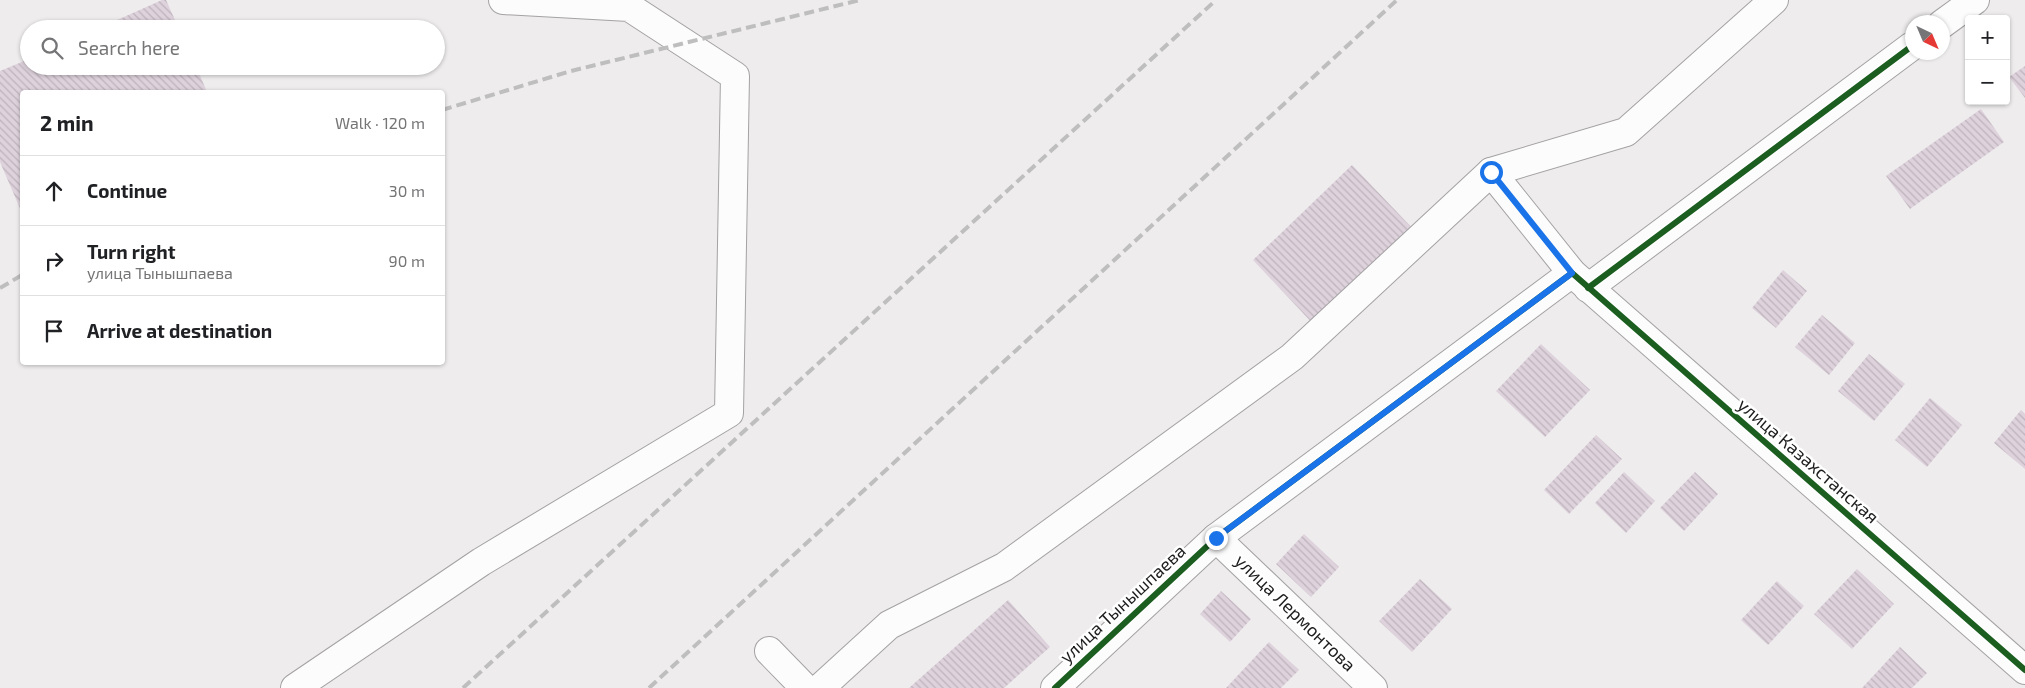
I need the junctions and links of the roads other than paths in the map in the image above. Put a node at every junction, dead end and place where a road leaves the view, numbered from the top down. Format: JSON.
{"nodes":[{"id":1,"x":503,"y":0,"type":"edge"},
{"id":2,"x":1774,"y":0,"type":"edge"},
{"id":3,"x":1975,"y":0,"type":"edge"},
{"id":4,"x":1950,"y":18,"type":"edge"},
{"id":5,"x":1905,"y":51,"type":"edge"},
{"id":6,"x":1491,"y":172,"type":"junction"},
{"id":7,"x":1580,"y":281,"type":"junction"},
{"id":8,"x":1216,"y":538,"type":"junction"},
{"id":9,"x":769,"y":651,"type":"dead end"},
{"id":10,"x":2025,"y":670,"type":"edge"},
{"id":11,"x":295,"y":688,"type":"edge"},
{"id":12,"x":805,"y":688,"type":"edge"},
{"id":13,"x":820,"y":688,"type":"edge"},
{"id":14,"x":1055,"y":688,"type":"edge"},
{"id":15,"x":1373,"y":688,"type":"edge"}],
"edges":[{"from":1,"to":11,"type":"street"},
{"from":2,"to":6,"type":"street"},
{"from":3,"to":4,"type":"street"},
{"from":5,"to":7,"type":"street","name":"улица Тынышпаева"},
{"from":6,"to":7,"type":"street","name":"улица Казахстанская"},
{"from":6,"to":13,"type":"street"},
{"from":7,"to":8,"type":"street","name":"улица Тынышпаева"},
{"from":7,"to":10,"type":"street","name":"улица Казахстанская"},
{"from":8,"to":14,"type":"street","name":"улица Тынышпаева"},
{"from":8,"to":15,"type":"street","name":"улица Лермонтова"},
{"from":9,"to":12,"type":"street"}]}
